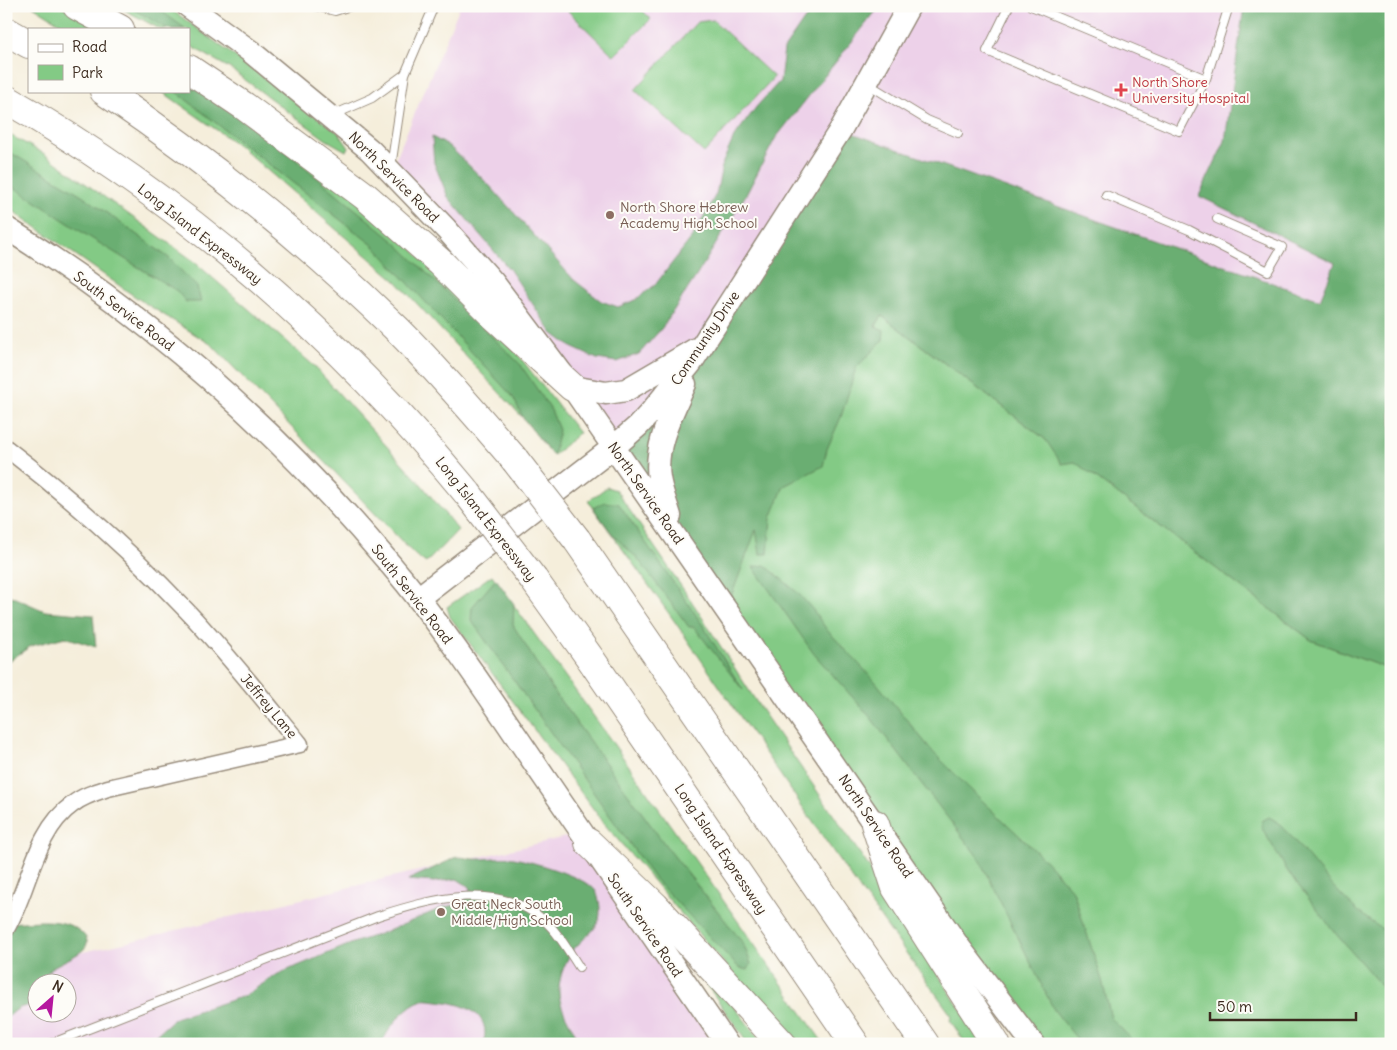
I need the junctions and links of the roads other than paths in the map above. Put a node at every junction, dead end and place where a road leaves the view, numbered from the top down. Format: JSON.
{"nodes":[{"id":1,"x":77,"y":6,"type":"edge"},
{"id":2,"x":188,"y":6,"type":"edge"},
{"id":3,"x":315,"y":6,"type":"edge"},
{"id":4,"x":351,"y":6,"type":"edge"},
{"id":5,"x":434,"y":6,"type":"edge"},
{"id":6,"x":910,"y":6,"type":"edge"},
{"id":7,"x":1009,"y":6,"type":"edge"},
{"id":8,"x":1031,"y":6,"type":"edge"},
{"id":9,"x":1229,"y":6,"type":"edge"},
{"id":10,"x":118,"y":28,"type":"edge"},
{"id":11,"x":6,"y":31,"type":"edge"},
{"id":12,"x":28,"y":43,"type":"edge"},
{"id":13,"x":190,"y":70,"type":"edge"},
{"id":14,"x":405,"y":74,"type":"junction"},
{"id":15,"x":1206,"y":79,"type":"junction"},
{"id":16,"x":868,"y":84,"type":"junction"},
{"id":17,"x":105,"y":92,"type":"edge"},
{"id":18,"x":6,"y":99,"type":"edge"},
{"id":19,"x":330,"y":116,"type":"junction"},
{"id":20,"x":958,"y":133,"type":"dead end"},
{"id":21,"x":391,"y":170,"type":"junction"},
{"id":22,"x":1106,"y":195,"type":"dead end"},
{"id":23,"x":1216,"y":219,"type":"dead end"},
{"id":24,"x":6,"y":228,"type":"edge"},
{"id":25,"x":703,"y":345,"type":"junction"},
{"id":26,"x":572,"y":387,"type":"junction"},
{"id":27,"x":614,"y":447,"type":"junction"},
{"id":28,"x":6,"y":448,"type":"edge"},
{"id":29,"x":680,"y":542,"type":"junction"},
{"id":30,"x":418,"y":598,"type":"junction"},
{"id":31,"x":875,"y":824,"type":"junction"},
{"id":32,"x":589,"y":843,"type":"junction"},
{"id":33,"x":6,"y":929,"type":"edge"},
{"id":34,"x":579,"y":967,"type":"dead end"},
{"id":35,"x":50,"y":1044,"type":"edge"},
{"id":36,"x":727,"y":1044,"type":"edge"},
{"id":37,"x":782,"y":1044,"type":"edge"},
{"id":38,"x":855,"y":1044,"type":"edge"},
{"id":39,"x":925,"y":1044,"type":"edge"},
{"id":40,"x":996,"y":1044,"type":"edge"},
{"id":41,"x":1033,"y":1044,"type":"edge"}],
"edges":[{"from":1,"to":10,"type":"highway"},
{"from":2,"to":19,"type":"main road","name":"North Service Road"},
{"from":3,"to":4,"type":"lane"},
{"from":5,"to":14,"type":"lane"},
{"from":6,"to":16,"type":"main road","name":"Community Drive"},
{"from":7,"to":15,"type":"lane"},
{"from":8,"to":15,"type":"lane"},
{"from":9,"to":15,"type":"lane"},
{"from":11,"to":12,"type":"highway"},
{"from":13,"to":26,"type":"highway"},
{"from":14,"to":19,"type":"lane"},
{"from":14,"to":21,"type":"lane"},
{"from":16,"to":20,"type":"lane"},
{"from":16,"to":25,"type":"main road","name":"Community Drive"},
{"from":17,"to":39,"type":"highway","bridge":true},
{"from":18,"to":38,"type":"highway","name":"Long Island Expressway","bridge":true},
{"from":19,"to":21,"type":"main road","name":"North Service Road"},
{"from":21,"to":26,"type":"main road","name":"North Service Road"},
{"from":22,"to":23,"type":"lane"},
{"from":24,"to":30,"type":"main road","name":"South Service Road"},
{"from":25,"to":26,"type":"main road"},
{"from":25,"to":27,"type":"main road","name":"Community Drive"},
{"from":25,"to":29,"type":"main road"},
{"from":26,"to":27,"type":"main road","name":"North Service Road"},
{"from":27,"to":29,"type":"main road","name":"North Service Road"},
{"from":27,"to":30,"type":"main road","name":"Community Drive"},
{"from":28,"to":33,"type":"street","name":"Jeffrey Lane"},
{"from":29,"to":31,"type":"main road","name":"North Service Road"},
{"from":30,"to":32,"type":"main road","name":"South Service Road"},
{"from":31,"to":40,"type":"highway"},
{"from":31,"to":41,"type":"main road","name":"North Service Road"},
{"from":32,"to":36,"type":"main road","name":"South Service Road"},
{"from":32,"to":37,"type":"highway"},
{"from":34,"to":35,"type":"lane"}]}
